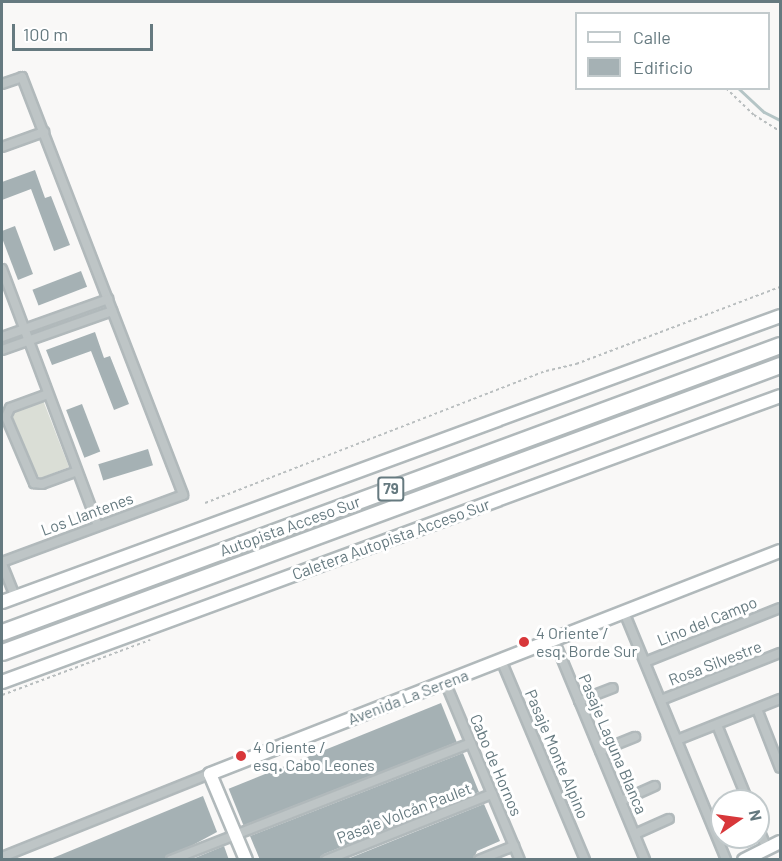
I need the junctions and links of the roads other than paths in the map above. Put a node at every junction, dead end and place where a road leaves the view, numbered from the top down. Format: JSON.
{"nodes":[{"id":1,"x":2,"y":84,"type":"edge"},
{"id":2,"x":44,"y":132,"type":"junction"},
{"id":3,"x":2,"y":147,"type":"edge"},
{"id":4,"x":2,"y":274,"type":"edge"},
{"id":5,"x":108,"y":300,"type":"junction"},
{"id":6,"x":112,"y":311,"type":"junction"},
{"id":7,"x":780,"y":316,"type":"edge"},
{"id":8,"x":24,"y":329,"type":"junction"},
{"id":9,"x":2,"y":337,"type":"edge"},
{"id":10,"x":28,"y":341,"type":"junction"},
{"id":11,"x":780,"y":345,"type":"edge"},
{"id":12,"x":2,"y":350,"type":"edge"},
{"id":13,"x":780,"y":365,"type":"edge"},
{"id":14,"x":48,"y":394,"type":"junction"},
{"id":15,"x":780,"y":396,"type":"edge"},
{"id":16,"x":77,"y":471,"type":"junction"},
{"id":17,"x":98,"y":526,"type":"junction"},
{"id":18,"x":780,"y":551,"type":"edge"},
{"id":19,"x":2,"y":563,"type":"edge"},
{"id":20,"x":5,"y":599,"type":"edge"},
{"id":21,"x":780,"y":608,"type":"edge"},
{"id":22,"x":624,"y":612,"type":"junction"},
{"id":23,"x":2,"y":632,"type":"edge"},
{"id":24,"x":554,"y":640,"type":"junction"},
{"id":25,"x":2,"y":652,"type":"edge"},
{"id":26,"x":780,"y":653,"type":"edge"},
{"id":27,"x":501,"y":660,"type":"junction"},
{"id":28,"x":645,"y":662,"type":"junction"},
{"id":29,"x":2,"y":682,"type":"edge"},
{"id":30,"x":445,"y":682,"type":"junction"},
{"id":31,"x":613,"y":688,"type":"dead end"},
{"id":32,"x":780,"y":699,"type":"edge"},
{"id":33,"x":661,"y":700,"type":"junction"},
{"id":34,"x":579,"y":701,"type":"junction"},
{"id":35,"x":757,"y":709,"type":"junction"},
{"id":36,"x":717,"y":725,"type":"junction"},
{"id":37,"x":635,"y":737,"type":"dead end"},
{"id":38,"x":677,"y":740,"type":"junction"},
{"id":39,"x":471,"y":743,"type":"junction"},
{"id":40,"x":600,"y":751,"type":"junction"},
{"id":41,"x":780,"y":768,"type":"edge"},
{"id":42,"x":210,"y":774,"type":"junction"},
{"id":43,"x":655,"y":786,"type":"dead end"},
{"id":44,"x":743,"y":789,"type":"edge"},
{"id":45,"x":492,"y":794,"type":"junction"},
{"id":46,"x":621,"y":801,"type":"junction"},
{"id":47,"x":669,"y":819,"type":"dead end"},
{"id":48,"x":634,"y":834,"type":"junction"},
{"id":49,"x":236,"y":835,"type":"junction"},
{"id":50,"x":514,"y":846,"type":"junction"},
{"id":51,"x":767,"y":849,"type":"edge"},
{"id":52,"x":2,"y":856,"type":"edge"},
{"id":53,"x":171,"y":860,"type":"edge"},
{"id":54,"x":246,"y":860,"type":"edge"},
{"id":55,"x":326,"y":860,"type":"edge"},
{"id":56,"x":479,"y":860,"type":"edge"},
{"id":57,"x":520,"y":860,"type":"edge"},
{"id":58,"x":585,"y":860,"type":"edge"},
{"id":59,"x":645,"y":860,"type":"edge"},
{"id":60,"x":726,"y":860,"type":"edge"},
{"id":61,"x":744,"y":860,"type":"edge"}],
"edges":[{"from":1,"to":2,"type":"street"},
{"from":2,"to":3,"type":"street"},
{"from":2,"to":5,"type":"street"},
{"from":4,"to":8,"type":"street"},
{"from":5,"to":6,"type":"street"},
{"from":5,"to":8,"type":"street"},
{"from":6,"to":10,"type":"street"},
{"from":6,"to":17,"type":"street","name":"Los Llantenes"},
{"from":7,"to":20,"type":"main road"},
{"from":8,"to":9,"type":"street"},
{"from":8,"to":10,"type":"street"},
{"from":10,"to":12,"type":"street"},
{"from":10,"to":14,"type":"street"},
{"from":11,"to":23,"type":"highway","name":"Autopista Acceso Sur","number":"79"},
{"from":13,"to":25,"type":"highway","name":"Autopista Acceso Sur","number":"79"},
{"from":14,"to":16,"type":"street"},
{"from":14,"to":16,"type":"street"},
{"from":15,"to":29,"type":"main road","name":"Caletera Autopista Acceso Sur"},
{"from":16,"to":17,"type":"street"},
{"from":17,"to":19,"type":"street","name":"Los Llantenes"},
{"from":18,"to":22,"type":"main road","name":"Avenida La Serena"},
{"from":19,"to":20,"type":"street"},
{"from":21,"to":28,"type":"street","name":"Lino del Campo"},
{"from":22,"to":24,"type":"main road","name":"Avenida La Serena"},
{"from":22,"to":28,"type":"street"},
{"from":24,"to":27,"type":"main road","name":"Avenida La Serena"},
{"from":24,"to":34,"type":"street","name":"Pasaje Laguna Blanca"},
{"from":26,"to":33,"type":"street","name":"Rosa Silvestre"},
{"from":27,"to":30,"type":"main road","name":"Avenida La Serena"},
{"from":27,"to":58,"type":"street","name":"Pasaje Monte Alpino"},
{"from":28,"to":33,"type":"street"},
{"from":30,"to":39,"type":"street","name":"Cabo de Hornos"},
{"from":30,"to":42,"type":"main road","name":"Avenida La Serena"},
{"from":31,"to":34,"type":"street"},
{"from":32,"to":35,"type":"street"},
{"from":33,"to":38,"type":"street"},
{"from":34,"to":40,"type":"street","name":"Pasaje Laguna Blanca"},
{"from":35,"to":36,"type":"street"},
{"from":35,"to":41,"type":"street"},
{"from":36,"to":38,"type":"street"},
{"from":36,"to":44,"type":"street"},
{"from":37,"to":40,"type":"street"},
{"from":38,"to":60,"type":"street"},
{"from":39,"to":45,"type":"street","name":"Cabo de Hornos"},
{"from":39,"to":49,"type":"street"},
{"from":40,"to":46,"type":"street","name":"Pasaje Laguna Blanca"},
{"from":42,"to":49,"type":"main road"},
{"from":42,"to":52,"type":"street","name":"Avenida La Serena"},
{"from":43,"to":46,"type":"street"},
{"from":45,"to":50,"type":"street","name":"Cabo de Hornos"},
{"from":45,"to":55,"type":"street","name":"Pasaje Volcán Paulet"},
{"from":46,"to":48,"type":"street","name":"Pasaje Laguna Blanca"},
{"from":47,"to":48,"type":"street"},
{"from":48,"to":59,"type":"street","name":"Pasaje Laguna Blanca"},
{"from":49,"to":53,"type":"street"},
{"from":49,"to":54,"type":"main road"},
{"from":50,"to":56,"type":"street"},
{"from":50,"to":57,"type":"street","name":"Cabo de Hornos"},
{"from":51,"to":61,"type":"main road"}]}
